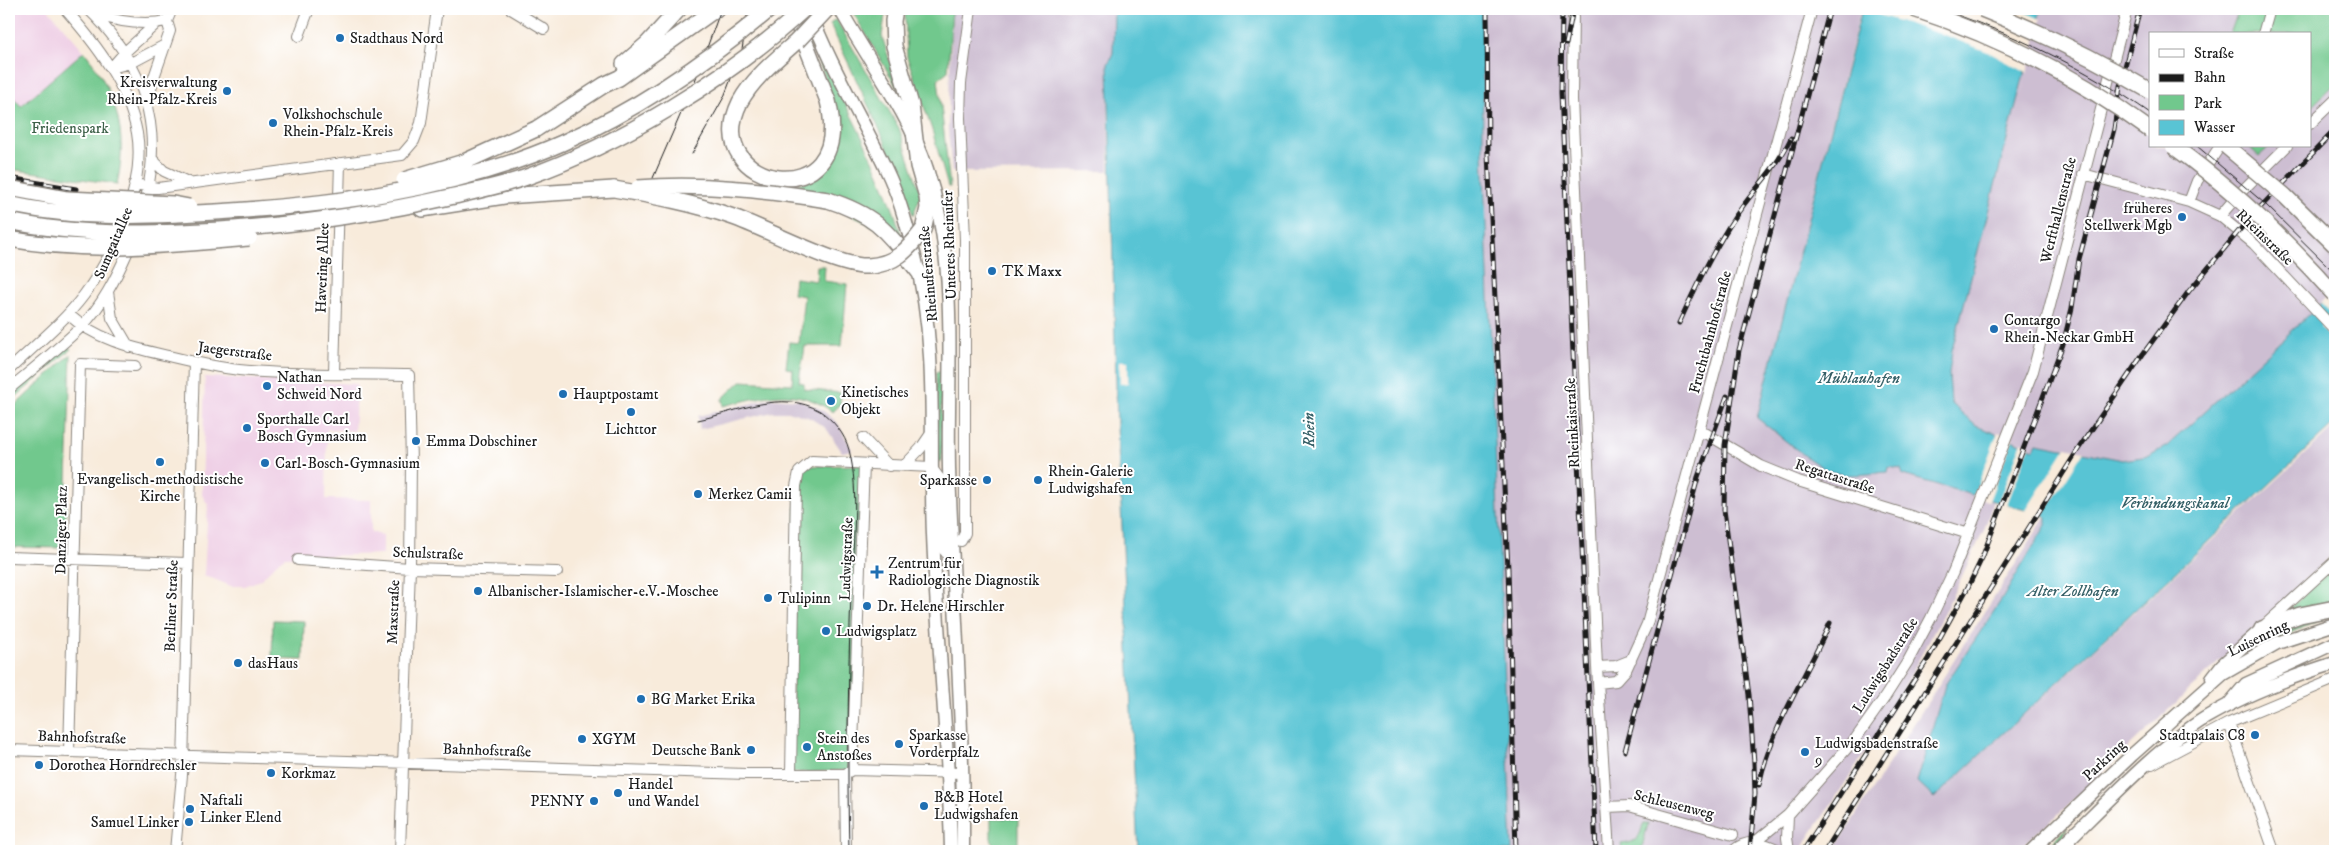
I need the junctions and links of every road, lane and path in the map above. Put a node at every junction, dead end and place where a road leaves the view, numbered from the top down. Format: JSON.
{"nodes":[{"id":1,"x":66,"y":9,"type":"edge"},
{"id":2,"x":172,"y":9,"type":"edge"},
{"id":3,"x":309,"y":9,"type":"edge"},
{"id":4,"x":437,"y":9,"type":"edge"},
{"id":5,"x":511,"y":9,"type":"edge"},
{"id":6,"x":680,"y":9,"type":"edge"},
{"id":7,"x":716,"y":9,"type":"edge"},
{"id":8,"x":770,"y":9,"type":"edge"},
{"id":9,"x":792,"y":9,"type":"edge"},
{"id":10,"x":804,"y":9,"type":"edge"},
{"id":11,"x":810,"y":9,"type":"edge"},
{"id":12,"x":827,"y":9,"type":"edge"},
{"id":13,"x":840,"y":9,"type":"edge"},
{"id":14,"x":895,"y":9,"type":"edge"},
{"id":15,"x":971,"y":9,"type":"edge"},
{"id":16,"x":1573,"y":9,"type":"edge"},
{"id":17,"x":1812,"y":9,"type":"edge"},
{"id":18,"x":1914,"y":9,"type":"edge"},
{"id":19,"x":1982,"y":9,"type":"edge"},
{"id":20,"x":2127,"y":9,"type":"edge"},
{"id":21,"x":2270,"y":9,"type":"edge"},
{"id":22,"x":90,"y":11,"type":"edge"},
{"id":23,"x":162,"y":22,"type":"junction"},
{"id":24,"x":544,"y":29,"type":"dead end"},
{"id":25,"x":2264,"y":32,"type":"edge"},
{"id":26,"x":299,"y":36,"type":"dead end"},
{"id":27,"x":165,"y":45,"type":"junction"},
{"id":28,"x":125,"y":52,"type":"junction"},
{"id":29,"x":131,"y":63,"type":"junction"},
{"id":30,"x":111,"y":68,"type":"junction"},
{"id":31,"x":604,"y":85,"type":"junction"},
{"id":32,"x":2149,"y":90,"type":"edge"},
{"id":33,"x":2335,"y":100,"type":"edge"},
{"id":34,"x":148,"y":106,"type":"junction"},
{"id":35,"x":2312,"y":122,"type":"edge"},
{"id":36,"x":2149,"y":129,"type":"edge"},
{"id":37,"x":913,"y":137,"type":"junction"},
{"id":38,"x":2176,"y":148,"type":"edge"},
{"id":39,"x":2219,"y":148,"type":"edge"},
{"id":40,"x":2228,"y":148,"type":"edge"},
{"id":41,"x":2285,"y":148,"type":"edge"},
{"id":42,"x":152,"y":159,"type":"junction"},
{"id":43,"x":340,"y":164,"type":"junction"},
{"id":44,"x":2083,"y":174,"type":"junction"},
{"id":45,"x":191,"y":183,"type":"junction"},
{"id":46,"x":134,"y":184,"type":"junction"},
{"id":47,"x":149,"y":186,"type":"junction"},
{"id":48,"x":9,"y":188,"type":"edge"},
{"id":49,"x":614,"y":189,"type":"junction"},
{"id":50,"x":368,"y":195,"type":"junction"},
{"id":51,"x":2188,"y":202,"type":"junction"},
{"id":52,"x":9,"y":204,"type":"edge"},
{"id":53,"x":402,"y":207,"type":"junction"},
{"id":54,"x":215,"y":212,"type":"junction"},
{"id":55,"x":2220,"y":216,"type":"junction"},
{"id":56,"x":9,"y":221,"type":"edge"},
{"id":57,"x":139,"y":226,"type":"junction"},
{"id":58,"x":269,"y":226,"type":"junction"},
{"id":59,"x":9,"y":239,"type":"edge"},
{"id":60,"x":2335,"y":245,"type":"edge"},
{"id":61,"x":919,"y":272,"type":"junction"},
{"id":62,"x":108,"y":292,"type":"junction"},
{"id":63,"x":2335,"y":294,"type":"edge"},
{"id":64,"x":68,"y":314,"type":"junction"},
{"id":65,"x":81,"y":327,"type":"junction"},
{"id":66,"x":2335,"y":330,"type":"edge"},
{"id":67,"x":129,"y":347,"type":"junction"},
{"id":68,"x":194,"y":362,"type":"junction"},
{"id":69,"x":135,"y":366,"type":"dead end"},
{"id":70,"x":9,"y":370,"type":"edge"},
{"id":71,"x":334,"y":373,"type":"junction"},
{"id":72,"x":409,"y":375,"type":"joint"},
{"id":73,"x":9,"y":389,"type":"edge"},
{"id":74,"x":1700,"y":430,"type":"junction"},
{"id":75,"x":932,"y":432,"type":"junction"},
{"id":76,"x":864,"y":438,"type":"dead end"},
{"id":77,"x":864,"y":465,"type":"junction"},
{"id":78,"x":889,"y":466,"type":"junction"},
{"id":79,"x":904,"y":466,"type":"junction"},
{"id":80,"x":931,"y":467,"type":"junction"},
{"id":81,"x":1978,"y":512,"type":"joint"},
{"id":82,"x":1969,"y":534,"type":"junction"},
{"id":83,"x":961,"y":541,"type":"dead end"},
{"id":84,"x":9,"y":557,"type":"edge"},
{"id":85,"x":75,"y":559,"type":"junction"},
{"id":86,"x":298,"y":560,"type":"dead end"},
{"id":87,"x":952,"y":560,"type":"junction"},
{"id":88,"x":2335,"y":560,"type":"edge"},
{"id":89,"x":188,"y":563,"type":"junction"},
{"id":90,"x":410,"y":568,"type":"junction"},
{"id":91,"x":557,"y":572,"type":"dead end"},
{"id":92,"x":2335,"y":608,"type":"edge"},
{"id":93,"x":2335,"y":624,"type":"edge"},
{"id":94,"x":2262,"y":629,"type":"junction"},
{"id":95,"x":2335,"y":642,"type":"edge"},
{"id":96,"x":1631,"y":660,"type":"junction"},
{"id":97,"x":2335,"y":663,"type":"edge"},
{"id":98,"x":1597,"y":667,"type":"junction"},
{"id":99,"x":2335,"y":679,"type":"edge"},
{"id":100,"x":1598,"y":683,"type":"junction"},
{"id":101,"x":2248,"y":690,"type":"junction"},
{"id":102,"x":2201,"y":692,"type":"junction"},
{"id":103,"x":2230,"y":723,"type":"junction"},
{"id":104,"x":9,"y":750,"type":"edge"},
{"id":105,"x":69,"y":752,"type":"junction"},
{"id":106,"x":183,"y":756,"type":"junction"},
{"id":107,"x":402,"y":763,"type":"junction"},
{"id":108,"x":2144,"y":768,"type":"junction"},
{"id":109,"x":849,"y":772,"type":"junction"},
{"id":110,"x":949,"y":772,"type":"junction"},
{"id":111,"x":791,"y":773,"type":"junction"},
{"id":112,"x":962,"y":773,"type":"junction"},
{"id":113,"x":1607,"y":807,"type":"junction"},
{"id":114,"x":2071,"y":814,"type":"junction"},
{"id":115,"x":1788,"y":815,"type":"junction"},
{"id":116,"x":1733,"y":835,"type":"dead end"},
{"id":117,"x":1610,"y":836,"type":"junction"},
{"id":118,"x":1754,"y":843,"type":"junction"},
{"id":119,"x":2071,"y":846,"type":"edge"},
{"id":120,"x":175,"y":851,"type":"edge"},
{"id":121,"x":400,"y":851,"type":"edge"},
{"id":122,"x":846,"y":851,"type":"edge"},
{"id":123,"x":951,"y":851,"type":"edge"},
{"id":124,"x":963,"y":851,"type":"edge"},
{"id":125,"x":1609,"y":851,"type":"edge"},
{"id":126,"x":1615,"y":851,"type":"edge"},
{"id":127,"x":1733,"y":851,"type":"edge"},
{"id":128,"x":1780,"y":851,"type":"edge"},
{"id":129,"x":1789,"y":851,"type":"edge"},
{"id":130,"x":2030,"y":851,"type":"edge"},
{"id":131,"x":2058,"y":851,"type":"edge"},
{"id":132,"x":2274,"y":851,"type":"edge"}],
"edges":[{"from":1,"to":30,"type":"street","name":"Sumgaitallee"},
{"from":2,"to":23,"type":"street"},
{"from":3,"to":26,"type":"street"},
{"from":4,"to":43,"type":"street"},
{"from":5,"to":24,"type":"street"},
{"from":6,"to":31,"type":"highway"},
{"from":7,"to":31,"type":"highway"},
{"from":8,"to":50,"type":"highway","bridge":true},
{"from":9,"to":12,"type":"highway","bridge":true},
{"from":10,"to":53,"type":"highway","bridge":true},
{"from":11,"to":61,"type":"main road","name":"Rheinuferstraße"},
{"from":13,"to":37,"type":"main road","name":"Rheinuferstraße"},
{"from":14,"to":37,"type":"highway"},
{"from":15,"to":83,"type":"street","name":"Unteres Rheinufer"},
{"from":16,"to":98,"type":"street","name":"Rheinkaistraße"},
{"from":17,"to":74,"type":"street","name":"Fruchtbahnhofstraße"},
{"from":18,"to":36,"type":"highway","bridge":true},
{"from":19,"to":32,"type":"highway","bridge":true},
{"from":20,"to":44,"type":"street","name":"Werfthallenstraße"},
{"from":21,"to":25,"type":"street"},
{"from":22,"to":23,"type":"street"},
{"from":22,"to":28,"type":"street"},
{"from":23,"to":27,"type":"street"},
{"from":23,"to":28,"type":"street"},
{"from":27,"to":29,"type":"street"},
{"from":27,"to":34,"type":"street"},
{"from":28,"to":29,"type":"street"},
{"from":28,"to":30,"type":"street"},
{"from":29,"to":30,"type":"street"},
{"from":29,"to":34,"type":"street"},
{"from":30,"to":46,"type":"street","name":"Sumgaitallee"},
{"from":31,"to":50,"type":"highway","bridge":true},
{"from":33,"to":35,"type":"street"},
{"from":34,"to":42,"type":"street","name":"Sumgaitallee"},
{"from":37,"to":49,"type":"highway","bridge":true},
{"from":37,"to":87,"type":"main road","name":"Rheinuferstraße"},
{"from":38,"to":63,"type":"highway","bridge":true},
{"from":39,"to":51,"type":"street"},
{"from":40,"to":60,"type":"highway","bridge":true},
{"from":41,"to":55,"type":"street"},
{"from":42,"to":45,"type":"street"},
{"from":42,"to":47,"type":"street","name":"Sumgaitallee"},
{"from":43,"to":45,"type":"street"},
{"from":43,"to":71,"type":"street","name":"Havering Allee"},
{"from":44,"to":51,"type":"street","name":"Rheinstraße"},
{"from":44,"to":81,"type":"street","name":"Werfthallenstraße"},
{"from":45,"to":47,"type":"street"},
{"from":45,"to":57,"type":"street"},
{"from":46,"to":47,"type":"street"},
{"from":46,"to":64,"type":"street","name":"Sumgaitallee"},
{"from":47,"to":57,"type":"street","name":"Sumgaitallee"},
{"from":48,"to":54,"type":"highway","bridge":true},
{"from":49,"to":53,"type":"highway","bridge":true},
{"from":49,"to":61,"type":"highway","bridge":true},
{"from":50,"to":54,"type":"highway","bridge":true},
{"from":51,"to":55,"type":"street","name":"Rheinstraße"},
{"from":52,"to":54,"type":"highway","bridge":true},
{"from":53,"to":58,"type":"highway","bridge":true},
{"from":55,"to":66,"type":"street","name":"Rheinstraße"},
{"from":56,"to":58,"type":"highway","bridge":true},
{"from":57,"to":62,"type":"street","name":"Sumgaitallee"},
{"from":58,"to":59,"type":"highway","bridge":true},
{"from":61,"to":75,"type":"main road","name":"Rheinuferstraße"},
{"from":62,"to":65,"type":"street","name":"Sumgaitallee"},
{"from":62,"to":67,"type":"street"},
{"from":64,"to":65,"type":"street","name":"Jaegerstraße"},
{"from":64,"to":70,"type":"street","name":"Sumgaitallee"},
{"from":65,"to":67,"type":"street","name":"Jaegerstraße"},
{"from":65,"to":73,"type":"street","name":"Sumgaitallee"},
{"from":67,"to":68,"type":"street","name":"Jaegerstraße"},
{"from":68,"to":71,"type":"street","name":"Jaegerstraße"},
{"from":68,"to":89,"type":"street","name":"Berliner Straße"},
{"from":69,"to":85,"type":"street","name":"Danziger Platz"},
{"from":71,"to":72,"type":"street","name":"Jaegerstraße"},
{"from":72,"to":90,"type":"street","name":"Maxstraße"},
{"from":74,"to":82,"type":"street","name":"Regattastraße"},
{"from":74,"to":96,"type":"street","name":"Fruchtbahnhofstraße"},
{"from":75,"to":79,"type":"street"},
{"from":75,"to":80,"type":"main road","name":"Rheinuferstraße"},
{"from":76,"to":78,"type":"street"},
{"from":77,"to":78,"type":"street"},
{"from":77,"to":109,"type":"street","name":"Ludwigstraße"},
{"from":77,"to":111,"type":"street"},
{"from":78,"to":79,"type":"street"},
{"from":79,"to":80,"type":"street"},
{"from":80,"to":87,"type":"street","name":"Rheinuferstraße"},
{"from":80,"to":110,"type":"main road","name":"Rheinuferstraße"},
{"from":81,"to":82,"type":"street","name":"Ludwigsbadstraße"},
{"from":82,"to":115,"type":"street","name":"Ludwigsbadstraße"},
{"from":84,"to":85,"type":"street"},
{"from":85,"to":89,"type":"street"},
{"from":85,"to":105,"type":"street","name":"Danziger Platz"},
{"from":86,"to":90,"type":"street","name":"Schulstraße"},
{"from":87,"to":112,"type":"main road","name":"Rheinuferstraße"},
{"from":88,"to":94,"type":"street"},
{"from":89,"to":106,"type":"street","name":"Berliner Straße"},
{"from":90,"to":91,"type":"street","name":"Schulstraße"},
{"from":90,"to":107,"type":"street","name":"Maxstraße"},
{"from":92,"to":94,"type":"highway"},
{"from":93,"to":102,"type":"main road","name":"Luisenring"},
{"from":94,"to":102,"type":"main road"},
{"from":95,"to":101,"type":"main road"},
{"from":96,"to":98,"type":"street"},
{"from":96,"to":100,"type":"street","name":"Fruchtbahnhofstraße"},
{"from":97,"to":101,"type":"main road"},
{"from":98,"to":100,"type":"street","name":"Rheinkaistraße"},
{"from":99,"to":103,"type":"street"},
{"from":100,"to":113,"type":"street","name":"Rheinkaistraße"},
{"from":101,"to":108,"type":"main road"},
{"from":102,"to":114,"type":"main road","name":"Parkring"},
{"from":103,"to":108,"type":"street"},
{"from":103,"to":132,"type":"street"},
{"from":104,"to":105,"type":"street","name":"Bahnhofstraße"},
{"from":105,"to":106,"type":"street","name":"Bahnhofstraße"},
{"from":106,"to":107,"type":"street","name":"Bahnhofstraße"},
{"from":106,"to":120,"type":"street","name":"Berliner Straße"},
{"from":107,"to":111,"type":"street","name":"Bahnhofstraße"},
{"from":107,"to":121,"type":"street","name":"Maxstraße"},
{"from":108,"to":119,"type":"main road"},
{"from":109,"to":110,"type":"street","name":"Bahnhofstraße"},
{"from":109,"to":111,"type":"street","name":"Bahnhofstraße"},
{"from":109,"to":122,"type":"street","name":"Ludwigstraße"},
{"from":110,"to":112,"type":"street","name":"Bahnhofstraße"},
{"from":110,"to":123,"type":"main road","name":"Rheinuferstraße"},
{"from":112,"to":124,"type":"main road","name":"Rheinuferstraße"},
{"from":113,"to":116,"type":"street","name":"Schleusenweg"},
{"from":113,"to":117,"type":"street","name":"Rheinkaistraße"},
{"from":114,"to":119,"type":"main road"},
{"from":114,"to":130,"type":"main road","name":"Parkring"},
{"from":115,"to":118,"type":"street","name":"Ludwigsbadstraße"},
{"from":115,"to":129,"type":"street"},
{"from":117,"to":125,"type":"street","name":"Rheinkaistraße"},
{"from":117,"to":126,"type":"street","name":"Rheinkaistraße"},
{"from":118,"to":127,"type":"street"},
{"from":118,"to":128,"type":"street"},
{"from":119,"to":131,"type":"main road"}]}
